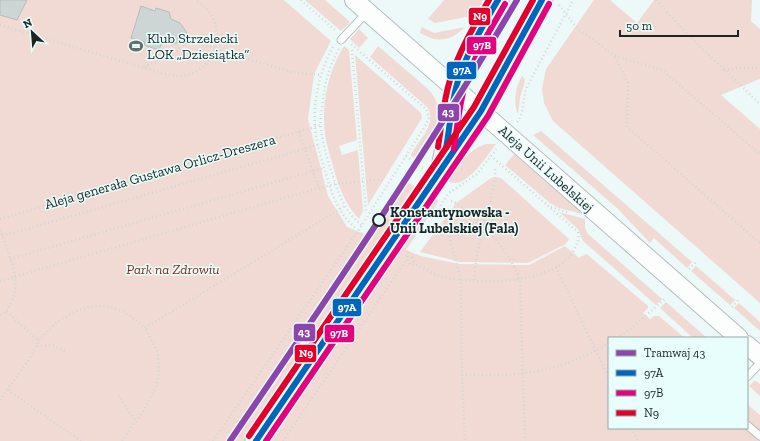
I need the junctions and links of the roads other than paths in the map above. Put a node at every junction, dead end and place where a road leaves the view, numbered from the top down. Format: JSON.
{"nodes":[{"id":1,"x":498,"y":0,"type":"edge"},
{"id":2,"x":550,"y":2,"type":"edge"},
{"id":3,"x":360,"y":6,"type":"edge"},
{"id":4,"x":341,"y":40,"type":"road end"},
{"id":5,"x":456,"y":89,"type":"junction"},
{"id":6,"x":482,"y":111,"type":"junction"},
{"id":7,"x":432,"y":174,"type":"junction"},
{"id":8,"x":738,"y":337,"type":"edge"},
{"id":9,"x":748,"y":346,"type":"edge"},
{"id":10,"x":760,"y":356,"type":"edge"},
{"id":11,"x":760,"y":363,"type":"edge"},
{"id":12,"x":748,"y":376,"type":"edge"},
{"id":13,"x":748,"y":426,"type":"edge"},
{"id":14,"x":760,"y":436,"type":"edge"},
{"id":15,"x":256,"y":441,"type":"edge"}],
"edges":[{"from":1,"to":5,"type":"main road"},
{"from":2,"to":6,"type":"main road"},
{"from":3,"to":4,"type":"lane"},
{"from":3,"to":5,"type":"street","name":"Aleja Unii Lubelskiej"},
{"from":5,"to":6,"type":"street","name":"Aleja Unii Lubelskiej"},
{"from":5,"to":7,"type":"main road"},
{"from":6,"to":7,"type":"main road"},
{"from":6,"to":8,"type":"street","name":"Aleja Unii Lubelskiej"},
{"from":7,"to":15,"type":"main road"},
{"from":9,"to":10,"type":"street"},
{"from":11,"to":12,"type":"lane"},
{"from":13,"to":14,"type":"lane"}]}
